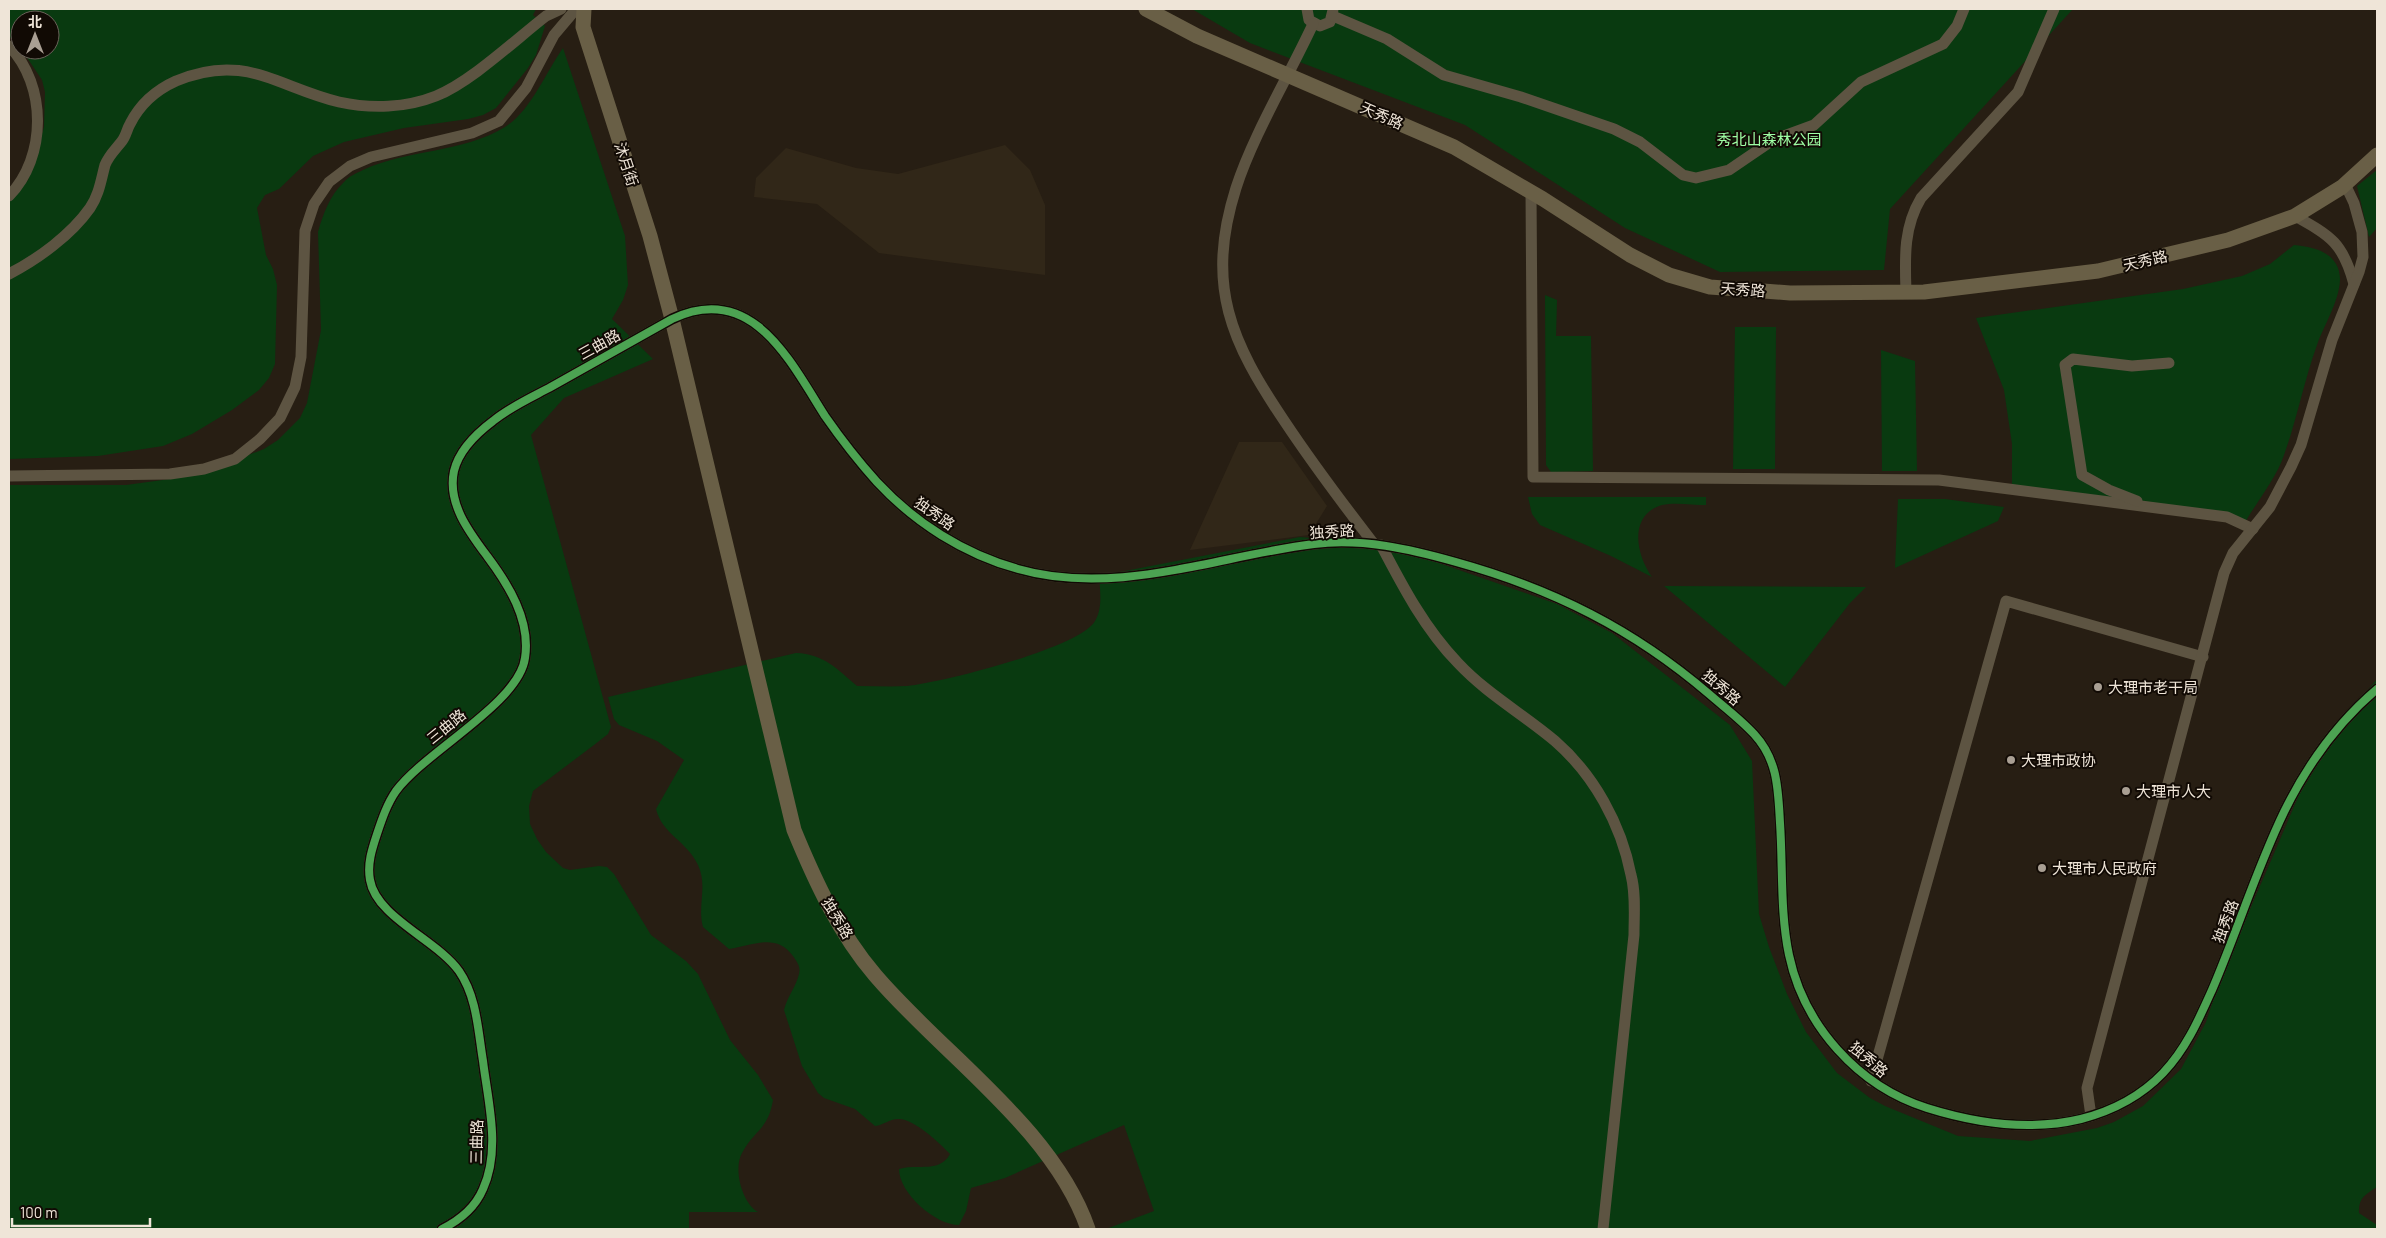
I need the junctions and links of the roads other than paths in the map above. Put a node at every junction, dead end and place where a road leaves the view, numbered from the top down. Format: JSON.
{"nodes":[{"id":1,"x":561,"y":9,"type":"edge"},
{"id":2,"x":576,"y":9,"type":"edge"},
{"id":3,"x":584,"y":9,"type":"edge"},
{"id":4,"x":1146,"y":9,"type":"edge"},
{"id":5,"x":1307,"y":9,"type":"edge"},
{"id":6,"x":1964,"y":9,"type":"edge"},
{"id":7,"x":2054,"y":9,"type":"edge"},
{"id":8,"x":1333,"y":12,"type":"edge"},
{"id":9,"x":1313,"y":24,"type":"junction"},
{"id":10,"x":9,"y":46,"type":"edge"},
{"id":11,"x":1289,"y":75,"type":"junction"},
{"id":12,"x":2377,"y":155,"type":"edge"},
{"id":13,"x":2345,"y":184,"type":"junction"},
{"id":14,"x":1531,"y":192,"type":"junction"},
{"id":15,"x":9,"y":196,"type":"edge"},
{"id":16,"x":2295,"y":216,"type":"junction"},
{"id":17,"x":9,"y":274,"type":"edge"},
{"id":18,"x":2354,"y":284,"type":"junction"},
{"id":19,"x":1906,"y":292,"type":"junction"},
{"id":20,"x":672,"y":319,"type":"junction"},
{"id":21,"x":2169,"y":363,"type":"dead end"},
{"id":22,"x":9,"y":476,"type":"edge"},
{"id":23,"x":2157,"y":508,"type":"junction"},
{"id":24,"x":2253,"y":529,"type":"junction"},
{"id":25,"x":1378,"y":545,"type":"junction"},
{"id":26,"x":2203,"y":656,"type":"junction"},
{"id":27,"x":2377,"y":689,"type":"edge"},
{"id":28,"x":1871,"y":1081,"type":"junction"},
{"id":29,"x":2091,"y":1116,"type":"junction"},
{"id":30,"x":442,"y":1229,"type":"edge"},
{"id":31,"x":1088,"y":1229,"type":"edge"},
{"id":32,"x":1603,"y":1229,"type":"edge"}],
"edges":[{"from":1,"to":17,"type":"street"},
{"from":2,"to":22,"type":"street"},
{"from":3,"to":20,"type":"main road","name":"沐月街"},
{"from":4,"to":11,"type":"main road","name":"天秀路"},
{"from":5,"to":9,"type":"street"},
{"from":6,"to":8,"type":"street"},
{"from":7,"to":19,"type":"street"},
{"from":8,"to":9,"type":"street"},
{"from":9,"to":11,"type":"street"},
{"from":10,"to":15,"type":"street"},
{"from":11,"to":14,"type":"main road","name":"天秀路"},
{"from":11,"to":25,"type":"street"},
{"from":12,"to":13,"type":"main road","name":"天秀路"},
{"from":13,"to":16,"type":"main road","name":"天秀路"},
{"from":13,"to":18,"type":"street"},
{"from":14,"to":19,"type":"main road","name":"天秀路"},
{"from":14,"to":23,"type":"street"},
{"from":16,"to":18,"type":"street"},
{"from":16,"to":19,"type":"main road","name":"天秀路"},
{"from":18,"to":24,"type":"street"},
{"from":20,"to":25,"type":"street","name":"独秀路"},
{"from":20,"to":30,"type":"street","name":"三曲路"},
{"from":20,"to":31,"type":"main road","name":"独秀路"},
{"from":21,"to":23,"type":"street"},
{"from":23,"to":24,"type":"street"},
{"from":24,"to":26,"type":"street"},
{"from":25,"to":28,"type":"street","name":"独秀路"},
{"from":25,"to":32,"type":"street"},
{"from":26,"to":28,"type":"street"},
{"from":26,"to":29,"type":"street"},
{"from":27,"to":29,"type":"street","name":"独秀路"},
{"from":28,"to":29,"type":"street","name":"独秀路"}]}
